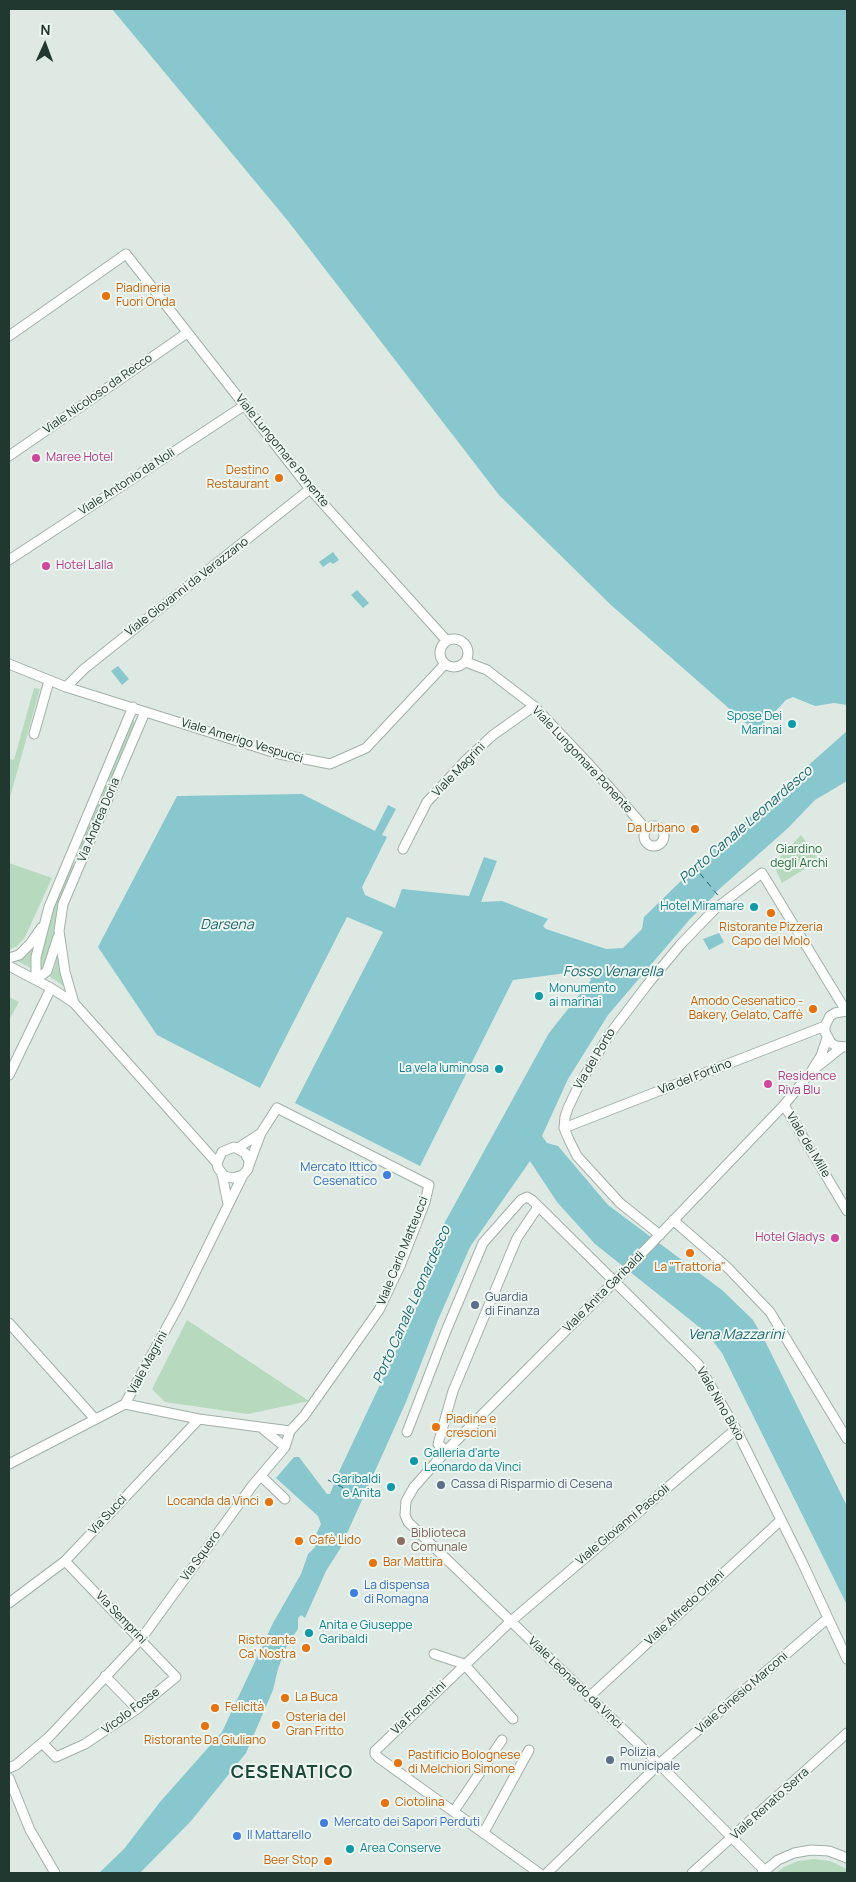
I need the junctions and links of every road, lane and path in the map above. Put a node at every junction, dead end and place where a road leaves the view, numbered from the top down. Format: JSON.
{"nodes":[{"id":1,"x":187,"y":333,"type":"junction"},
{"id":2,"x":9,"y":336,"type":"edge"},
{"id":3,"x":245,"y":405,"type":"junction"},
{"id":4,"x":9,"y":456,"type":"edge"},
{"id":5,"x":310,"y":489,"type":"junction"},
{"id":6,"x":9,"y":560,"type":"edge"},
{"id":7,"x":447,"y":641,"type":"junction"},
{"id":8,"x":466,"y":662,"type":"junction"},
{"id":9,"x":9,"y":664,"type":"edge"},
{"id":10,"x":445,"y":664,"type":"junction"},
{"id":11,"x":49,"y":681,"type":"junction"},
{"id":12,"x":66,"y":687,"type":"junction"},
{"id":13,"x":534,"y":706,"type":"junction"},
{"id":14,"x":133,"y":708,"type":"junction"},
{"id":15,"x":145,"y":712,"type":"junction"},
{"id":16,"x":34,"y":734,"type":"dead end"},
{"id":17,"x":646,"y":829,"type":"dead end"},
{"id":18,"x":403,"y":849,"type":"dead end"},
{"id":19,"x":70,"y":858,"type":"junction"},
{"id":20,"x":81,"y":864,"type":"junction"},
{"id":21,"x":44,"y":924,"type":"junction"},
{"id":22,"x":59,"y":931,"type":"junction"},
{"id":23,"x":9,"y":958,"type":"edge"},
{"id":24,"x":9,"y":966,"type":"edge"},
{"id":25,"x":36,"y":980,"type":"junction"},
{"id":26,"x":51,"y":988,"type":"junction"},
{"id":27,"x":74,"y":1003,"type":"junction"},
{"id":28,"x":847,"y":1011,"type":"edge"},
{"id":29,"x":825,"y":1026,"type":"junction"},
{"id":30,"x":827,"y":1038,"type":"junction"},
{"id":31,"x":844,"y":1047,"type":"edge"},
{"id":32,"x":811,"y":1072,"type":"junction"},
{"id":33,"x":9,"y":1075,"type":"edge"},
{"id":34,"x":784,"y":1105,"type":"junction"},
{"id":35,"x":564,"y":1128,"type":"junction"},
{"id":36,"x":261,"y":1133,"type":"junction"},
{"id":37,"x":203,"y":1146,"type":"junction"},
{"id":38,"x":238,"y":1148,"type":"junction"},
{"id":39,"x":222,"y":1152,"type":"junction"},
{"id":40,"x":218,"y":1163,"type":"junction"},
{"id":41,"x":249,"y":1166,"type":"junction"},
{"id":42,"x":222,"y":1174,"type":"junction"},
{"id":43,"x":243,"y":1175,"type":"junction"},
{"id":44,"x":228,"y":1204,"type":"junction"},
{"id":45,"x":538,"y":1207,"type":"junction"},
{"id":46,"x":847,"y":1211,"type":"edge"},
{"id":47,"x":673,"y":1220,"type":"junction"},
{"id":48,"x":660,"y":1235,"type":"junction"},
{"id":49,"x":614,"y":1282,"type":"junction"},
{"id":50,"x":9,"y":1323,"type":"edge"},
{"id":51,"x":125,"y":1404,"type":"junction"},
{"id":52,"x":199,"y":1418,"type":"junction"},
{"id":53,"x":95,"y":1419,"type":"junction"},
{"id":54,"x":263,"y":1429,"type":"junction"},
{"id":55,"x":736,"y":1429,"type":"junction"},
{"id":56,"x":290,"y":1431,"type":"junction"},
{"id":57,"x":407,"y":1432,"type":"dead end"},
{"id":58,"x":847,"y":1439,"type":"edge"},
{"id":59,"x":285,"y":1447,"type":"junction"},
{"id":60,"x":446,"y":1451,"type":"junction"},
{"id":61,"x":9,"y":1464,"type":"edge"},
{"id":62,"x":262,"y":1476,"type":"junction"},
{"id":63,"x":285,"y":1499,"type":"dead end"},
{"id":64,"x":404,"y":1515,"type":"joint"},
{"id":65,"x":781,"y":1520,"type":"junction"},
{"id":66,"x":66,"y":1561,"type":"junction"},
{"id":67,"x":9,"y":1603,"type":"edge"},
{"id":68,"x":828,"y":1618,"type":"junction"},
{"id":69,"x":510,"y":1622,"type":"junction"},
{"id":70,"x":141,"y":1639,"type":"junction"},
{"id":71,"x":434,"y":1654,"type":"dead end"},
{"id":72,"x":847,"y":1659,"type":"edge"},
{"id":73,"x":464,"y":1664,"type":"junction"},
{"id":74,"x":105,"y":1676,"type":"junction"},
{"id":75,"x":176,"y":1677,"type":"joint"},
{"id":76,"x":590,"y":1697,"type":"junction"},
{"id":77,"x":136,"y":1709,"type":"junction"},
{"id":78,"x":513,"y":1719,"type":"dead end"},
{"id":79,"x":847,"y":1733,"type":"edge"},
{"id":80,"x":502,"y":1740,"type":"dead end"},
{"id":81,"x":42,"y":1743,"type":"junction"},
{"id":82,"x":529,"y":1750,"type":"dead end"},
{"id":83,"x":660,"y":1764,"type":"junction"},
{"id":84,"x":9,"y":1768,"type":"edge"},
{"id":85,"x":9,"y":1778,"type":"edge"},
{"id":86,"x":454,"y":1811,"type":"junction"},
{"id":87,"x":484,"y":1832,"type":"junction"},
{"id":88,"x":732,"y":1838,"type":"junction"},
{"id":89,"x":847,"y":1858,"type":"edge"},
{"id":90,"x":764,"y":1872,"type":"edge"},
{"id":91,"x":55,"y":1873,"type":"edge"},
{"id":92,"x":539,"y":1873,"type":"edge"},
{"id":93,"x":547,"y":1873,"type":"edge"},
{"id":94,"x":692,"y":1873,"type":"edge"}],
"edges":[{"from":1,"to":2,"type":"street","name":"Viale Lungomare Ponente"},
{"from":1,"to":3,"type":"street","name":"Viale Lungomare Ponente"},
{"from":1,"to":4,"type":"street","name":"Viale Nicoloso da Recco"},
{"from":3,"to":5,"type":"street","name":"Viale Lungomare Ponente"},
{"from":3,"to":6,"type":"street","name":"Viale Antonio da Noli"},
{"from":5,"to":7,"type":"street","name":"Viale Lungomare Ponente"},
{"from":5,"to":12,"type":"street","name":"Viale Giovanni da Verazzano"},
{"from":7,"to":8,"type":"street","name":"Viale Lungomare Ponente"},
{"from":7,"to":10,"type":"street"},
{"from":8,"to":10,"type":"street","name":"Viale Lungomare Ponente"},
{"from":8,"to":13,"type":"street","name":"Viale Lungomare Ponente"},
{"from":9,"to":11,"type":"street","name":"Viale Amerigo Vespucci"},
{"from":10,"to":15,"type":"street","name":"Viale Amerigo Vespucci"},
{"from":11,"to":12,"type":"street","name":"Viale Amerigo Vespucci"},
{"from":11,"to":16,"type":"street"},
{"from":12,"to":14,"type":"street","name":"Viale Amerigo Vespucci"},
{"from":13,"to":17,"type":"street","name":"Viale Lungomare Ponente"},
{"from":13,"to":18,"type":"street","name":"Viale Magrini"},
{"from":14,"to":15,"type":"street","name":"Viale Amerigo Vespucci"},
{"from":14,"to":19,"type":"street","name":"Via Andrea Doria"},
{"from":15,"to":20,"type":"street","name":"Via Andrea Doria"},
{"from":19,"to":20,"type":"street"},
{"from":19,"to":21,"type":"street","name":"Via Andrea Doria"},
{"from":20,"to":22,"type":"street","name":"Via Andrea Doria"},
{"from":21,"to":23,"type":"street","name":"Via Andrea Doria"},
{"from":21,"to":25,"type":"street","name":"Via Andrea Doria"},
{"from":22,"to":25,"type":"street","name":"Via Andrea Doria"},
{"from":22,"to":27,"type":"street","name":"Via Andrea Doria"},
{"from":24,"to":25,"type":"street"},
{"from":25,"to":26,"type":"street"},
{"from":26,"to":27,"type":"street"},
{"from":26,"to":33,"type":"street"},
{"from":27,"to":37,"type":"street"},
{"from":28,"to":29,"type":"street","name":"Via del Fortino"},
{"from":28,"to":35,"type":"street","name":"Via del Porto"},
{"from":29,"to":30,"type":"street"},
{"from":29,"to":35,"type":"street","name":"Via del Fortino"},
{"from":30,"to":31,"type":"street"},
{"from":30,"to":32,"type":"street","name":"Viale Anita Garibaldi"},
{"from":31,"to":32,"type":"street","name":"Viale Anita Garibaldi"},
{"from":32,"to":34,"type":"street","name":"Viale Anita Garibaldi"},
{"from":34,"to":46,"type":"street","name":"Viale dei Mille"},
{"from":34,"to":47,"type":"street","name":"Viale Anita Garibaldi"},
{"from":35,"to":48,"type":"street"},
{"from":36,"to":38,"type":"street"},
{"from":36,"to":41,"type":"street"},
{"from":36,"to":56,"type":"street","name":"Viale Carlo Matteucci"},
{"from":37,"to":39,"type":"street"},
{"from":37,"to":40,"type":"street"},
{"from":38,"to":39,"type":"street"},
{"from":38,"to":41,"type":"street"},
{"from":39,"to":40,"type":"street"},
{"from":40,"to":42,"type":"street"},
{"from":41,"to":43,"type":"street"},
{"from":42,"to":43,"type":"street"},
{"from":42,"to":44,"type":"street"},
{"from":43,"to":44,"type":"street","name":"Viale Magrini"},
{"from":44,"to":51,"type":"street","name":"Viale Magrini"},
{"from":45,"to":49,"type":"street","name":"Viale Nino Bixio"},
{"from":45,"to":57,"type":"street","name":"Viale Nino Bixio"},
{"from":45,"to":60,"type":"street"},
{"from":47,"to":48,"type":"street","name":"Viale Anita Garibaldi"},
{"from":47,"to":58,"type":"street"},
{"from":48,"to":49,"type":"street","name":"Viale Anita Garibaldi"},
{"from":49,"to":55,"type":"street","name":"Viale Nino Bixio"},
{"from":49,"to":60,"type":"street","name":"Viale Anita Garibaldi"},
{"from":50,"to":53,"type":"street"},
{"from":51,"to":52,"type":"street"},
{"from":51,"to":53,"type":"street","name":"Viale Magrini"},
{"from":52,"to":54,"type":"street"},
{"from":52,"to":66,"type":"street","name":"Via Succi"},
{"from":53,"to":61,"type":"street","name":"Viale Magrini"},
{"from":54,"to":56,"type":"street"},
{"from":54,"to":59,"type":"street"},
{"from":55,"to":65,"type":"street","name":"Viale Nino Bixio"},
{"from":55,"to":69,"type":"street","name":"Viale Giovanni Pascoli"},
{"from":56,"to":59,"type":"street","name":"Via Squero"},
{"from":59,"to":62,"type":"street","name":"Via Squero"},
{"from":60,"to":64,"type":"street","name":"Viale Anita Garibaldi"},
{"from":62,"to":63,"type":"street"},
{"from":62,"to":70,"type":"street","name":"Via Squero"},
{"from":64,"to":69,"type":"street","name":"Viale Leonardo da Vinci"},
{"from":65,"to":68,"type":"street","name":"Viale Nino Bixio"},
{"from":65,"to":76,"type":"street","name":"Viale Alfredo Oriani"},
{"from":66,"to":67,"type":"street","name":"Via Succi"},
{"from":66,"to":70,"type":"street","name":"Via Semprini"},
{"from":68,"to":72,"type":"street","name":"Viale Nino Bixio"},
{"from":68,"to":83,"type":"street","name":"Viale Ginesio Marconi"},
{"from":69,"to":73,"type":"street","name":"Via Fiorentini"},
{"from":69,"to":76,"type":"street","name":"Viale Leonardo da Vinci"},
{"from":70,"to":74,"type":"street","name":"Via Squero"},
{"from":70,"to":75,"type":"street","name":"Via Semprini"},
{"from":71,"to":73,"type":"street"},
{"from":73,"to":78,"type":"street"},
{"from":73,"to":86,"type":"street","name":"Via Fiorentini"},
{"from":74,"to":77,"type":"street"},
{"from":74,"to":81,"type":"street","name":"Via Squero"},
{"from":75,"to":77,"type":"street","name":"Vicolo Fosse"},
{"from":76,"to":83,"type":"street","name":"Viale Leonardo da Vinci"},
{"from":77,"to":81,"type":"street","name":"Vicolo Fosse"},
{"from":79,"to":88,"type":"street","name":"Viale Renato Serra"},
{"from":80,"to":86,"type":"street"},
{"from":81,"to":84,"type":"street","name":"Via Squero"},
{"from":82,"to":87,"type":"street"},
{"from":83,"to":88,"type":"street","name":"Viale Leonardo da Vinci"},
{"from":83,"to":93,"type":"street","name":"Viale Ginesio Marconi"},
{"from":85,"to":91,"type":"street"},
{"from":86,"to":87,"type":"street"},
{"from":87,"to":92,"type":"street"},
{"from":88,"to":90,"type":"street","name":"Viale Leonardo da Vinci"},
{"from":88,"to":94,"type":"street","name":"Viale Renato Serra"},
{"from":89,"to":90,"type":"street"}]}
